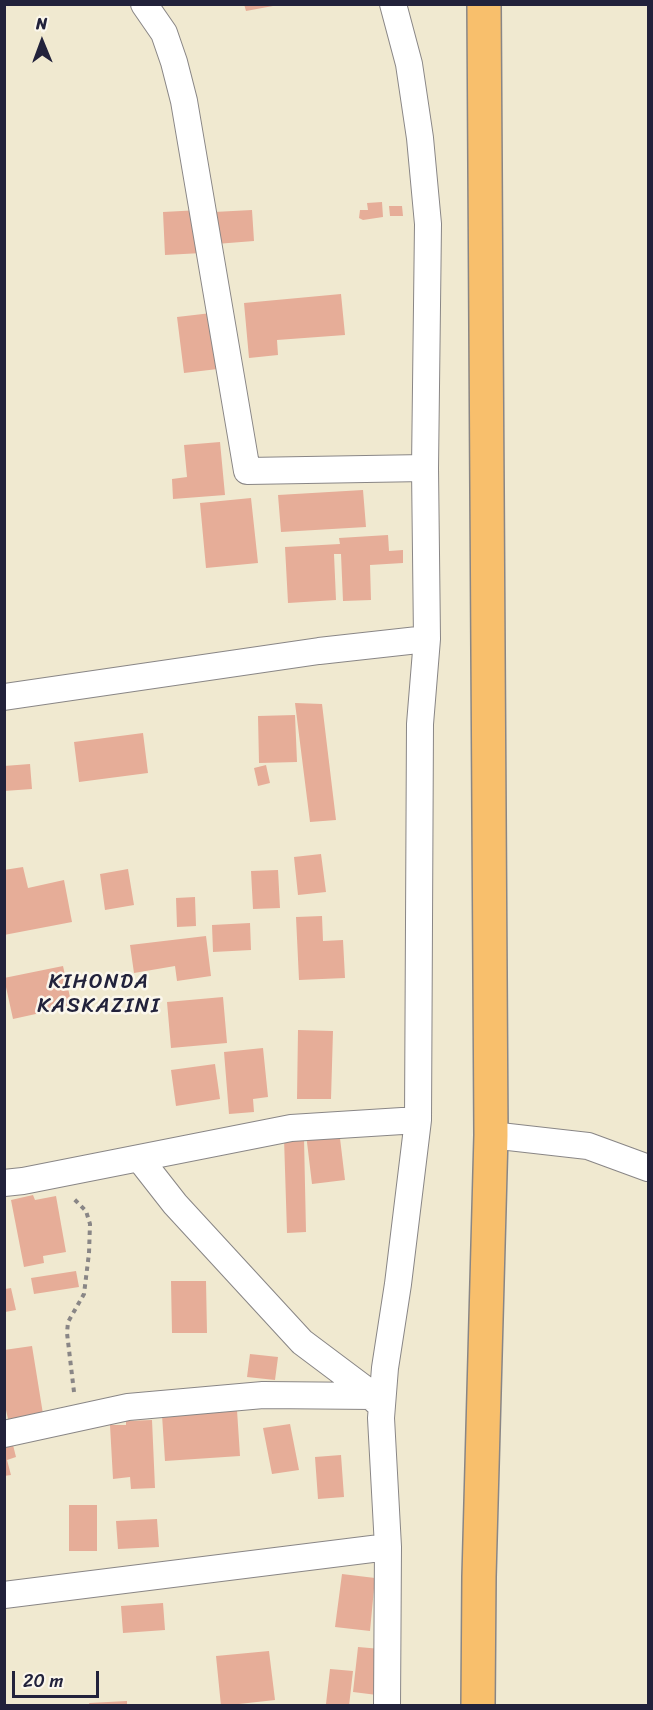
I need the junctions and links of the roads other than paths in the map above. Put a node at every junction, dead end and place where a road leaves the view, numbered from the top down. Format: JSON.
{"nodes":[{"id":1,"x":144,"y":4,"type":"edge"},
{"id":2,"x":393,"y":4,"type":"edge"},
{"id":3,"x":484,"y":4,"type":"edge"},
{"id":4,"x":425,"y":468,"type":"junction"},
{"id":5,"x":427,"y":639,"type":"junction"},
{"id":6,"x":4,"y":697,"type":"edge"},
{"id":7,"x":418,"y":1120,"type":"junction"},
{"id":8,"x":491,"y":1135,"type":"junction"},
{"id":9,"x":139,"y":1158,"type":"junction"},
{"id":10,"x":648,"y":1168,"type":"edge"},
{"id":11,"x":4,"y":1183,"type":"edge"},
{"id":12,"x":378,"y":1407,"type":"junction"},
{"id":13,"x":4,"y":1434,"type":"edge"},
{"id":14,"x":388,"y":1548,"type":"junction"},
{"id":15,"x":4,"y":1594,"type":"edge"},
{"id":16,"x":387,"y":1706,"type":"edge"},
{"id":17,"x":478,"y":1706,"type":"edge"}],
"edges":[{"from":1,"to":4,"type":"street"},
{"from":2,"to":4,"type":"street"},
{"from":3,"to":8,"type":"highway"},
{"from":4,"to":5,"type":"street"},
{"from":5,"to":6,"type":"street"},
{"from":5,"to":7,"type":"street"},
{"from":7,"to":9,"type":"street"},
{"from":7,"to":12,"type":"street"},
{"from":8,"to":10,"type":"street"},
{"from":8,"to":17,"type":"highway"},
{"from":9,"to":11,"type":"street"},
{"from":9,"to":12,"type":"street"},
{"from":12,"to":13,"type":"street"},
{"from":12,"to":14,"type":"street"},
{"from":14,"to":15,"type":"street"},
{"from":14,"to":16,"type":"street"}]}
